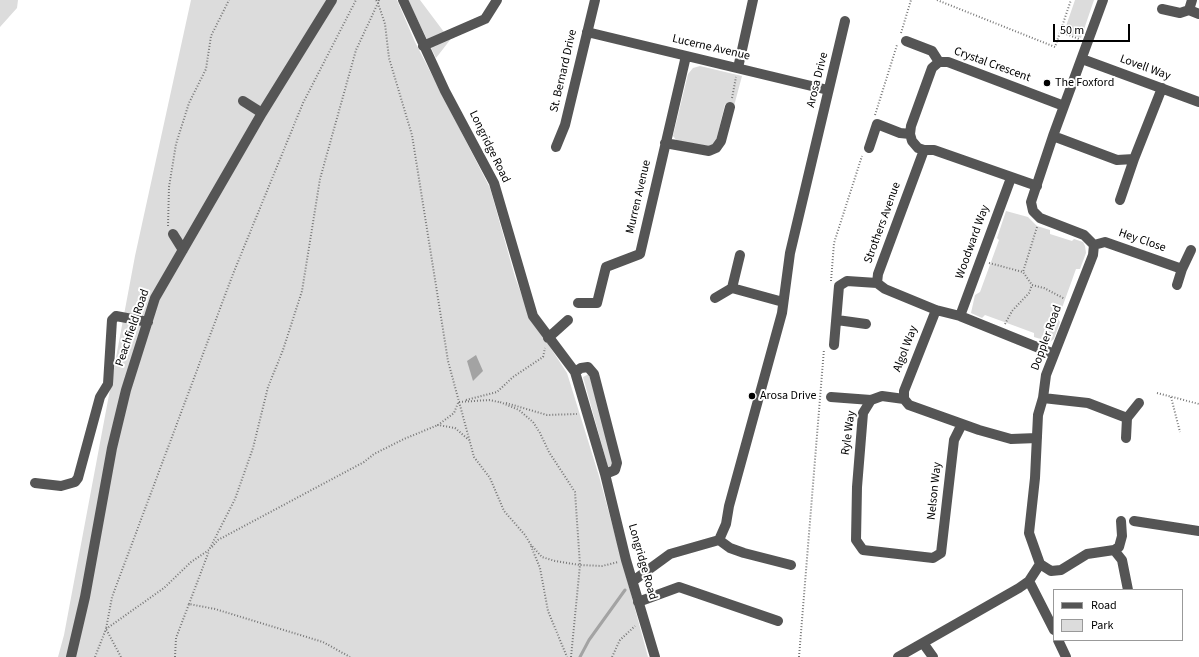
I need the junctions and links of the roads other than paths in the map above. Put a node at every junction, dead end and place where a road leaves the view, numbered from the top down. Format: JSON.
{"nodes":[{"id":1,"x":332,"y":0,"type":"edge"},
{"id":2,"x":403,"y":0,"type":"edge"},
{"id":3,"x":497,"y":0,"type":"edge"},
{"id":4,"x":595,"y":0,"type":"edge"},
{"id":5,"x":753,"y":0,"type":"edge"},
{"id":6,"x":1103,"y":0,"type":"edge"},
{"id":7,"x":1190,"y":5,"type":"edge"},
{"id":8,"x":1162,"y":9,"type":"dead end"},
{"id":9,"x":1199,"y":14,"type":"edge"},
{"id":10,"x":845,"y":21,"type":"dead end"},
{"id":11,"x":587,"y":32,"type":"junction"},
{"id":12,"x":906,"y":41,"type":"dead end"},
{"id":13,"x":423,"y":46,"type":"junction"},
{"id":14,"x":686,"y":56,"type":"junction"},
{"id":15,"x":1082,"y":59,"type":"junction"},
{"id":16,"x":939,"y":62,"type":"junction"},
{"id":17,"x":738,"y":68,"type":"junction"},
{"id":18,"x":1162,"y":88,"type":"junction"},
{"id":19,"x":828,"y":90,"type":"junction"},
{"id":20,"x":243,"y":101,"type":"dead end"},
{"id":21,"x":1199,"y":102,"type":"edge"},
{"id":22,"x":1064,"y":106,"type":"junction"},
{"id":23,"x":730,"y":107,"type":"road end"},
{"id":24,"x":262,"y":113,"type":"junction"},
{"id":25,"x":910,"y":134,"type":"junction"},
{"id":26,"x":1053,"y":136,"type":"junction"},
{"id":27,"x":665,"y":142,"type":"junction"},
{"id":28,"x":556,"y":147,"type":"dead end"},
{"id":29,"x":869,"y":148,"type":"dead end"},
{"id":30,"x":924,"y":150,"type":"junction"},
{"id":31,"x":1134,"y":159,"type":"junction"},
{"id":32,"x":1011,"y":178,"type":"junction"},
{"id":33,"x":1037,"y":186,"type":"junction"},
{"id":34,"x":1120,"y":200,"type":"dead end"},
{"id":35,"x":171,"y":232,"type":"road end"},
{"id":36,"x":1094,"y":245,"type":"junction"},
{"id":37,"x":183,"y":250,"type":"junction"},
{"id":38,"x":1191,"y":250,"type":"dead end"},
{"id":39,"x":740,"y":256,"type":"dead end"},
{"id":40,"x":1182,"y":269,"type":"junction"},
{"id":41,"x":877,"y":283,"type":"junction"},
{"id":42,"x":1177,"y":285,"type":"dead end"},
{"id":43,"x":732,"y":288,"type":"junction"},
{"id":44,"x":715,"y":298,"type":"dead end"},
{"id":45,"x":784,"y":302,"type":"junction"},
{"id":46,"x":578,"y":303,"type":"dead end"},
{"id":47,"x":936,"y":310,"type":"junction"},
{"id":48,"x":960,"y":316,"type":"junction"},
{"id":49,"x":568,"y":320,"type":"dead end"},
{"id":50,"x":837,"y":320,"type":"junction"},
{"id":51,"x":148,"y":322,"type":"junction"},
{"id":52,"x":866,"y":324,"type":"dead end"},
{"id":53,"x":547,"y":340,"type":"junction"},
{"id":54,"x":834,"y":345,"type":"dead end"},
{"id":55,"x":1054,"y":354,"type":"junction"},
{"id":56,"x":575,"y":372,"type":"junction"},
{"id":57,"x":831,"y":397,"type":"dead end"},
{"id":58,"x":1043,"y":398,"type":"junction"},
{"id":59,"x":904,"y":399,"type":"junction"},
{"id":60,"x":871,"y":400,"type":"junction"},
{"id":61,"x":1139,"y":403,"type":"dead end"},
{"id":62,"x":1126,"y":418,"type":"junction"},
{"id":63,"x":962,"y":424,"type":"junction"},
{"id":64,"x":1037,"y":438,"type":"junction"},
{"id":65,"x":1126,"y":438,"type":"dead end"},
{"id":66,"x":605,"y":474,"type":"junction"},
{"id":67,"x":35,"y":484,"type":"dead end"},
{"id":68,"x":1121,"y":521,"type":"dead end"},
{"id":69,"x":1134,"y":521,"type":"dead end"},
{"id":70,"x":1199,"y":531,"type":"edge"},
{"id":71,"x":719,"y":540,"type":"junction"},
{"id":72,"x":1114,"y":550,"type":"junction"},
{"id":73,"x":933,"y":558,"type":"joint"},
{"id":74,"x":1040,"y":564,"type":"junction"},
{"id":75,"x":791,"y":565,"type":"dead end"},
{"id":76,"x":632,"y":581,"type":"junction"},
{"id":77,"x":1029,"y":581,"type":"junction"},
{"id":78,"x":1128,"y":589,"type":"edge"},
{"id":79,"x":638,"y":602,"type":"junction"},
{"id":80,"x":778,"y":621,"type":"dead end"},
{"id":81,"x":1053,"y":628,"type":"edge"},
{"id":82,"x":1058,"y":641,"type":"edge"},
{"id":83,"x":923,"y":643,"type":"junction"},
{"id":84,"x":71,"y":657,"type":"edge"},
{"id":85,"x":656,"y":657,"type":"edge"},
{"id":86,"x":898,"y":657,"type":"edge"},
{"id":87,"x":933,"y":657,"type":"edge"},
{"id":88,"x":1066,"y":657,"type":"edge"}],
"edges":[{"from":1,"to":24,"type":"street","name":"Peachfield Road"},
{"from":2,"to":13,"type":"street","name":"Longridge Road"},
{"from":3,"to":13,"type":"street"},
{"from":4,"to":11,"type":"street","name":"St. Bernard Drive"},
{"from":5,"to":17,"type":"street"},
{"from":6,"to":15,"type":"street"},
{"from":7,"to":8,"type":"street"},
{"from":7,"to":9,"type":"street"},
{"from":10,"to":19,"type":"street","name":"Arosa Drive"},
{"from":11,"to":14,"type":"street","name":"Lucerne Avenue"},
{"from":11,"to":28,"type":"street","name":"St. Bernard Drive"},
{"from":12,"to":16,"type":"street"},
{"from":13,"to":53,"type":"street","name":"Longridge Road"},
{"from":14,"to":17,"type":"street","name":"Lucerne Avenue"},
{"from":14,"to":27,"type":"street","name":"Murren Avenue"},
{"from":15,"to":18,"type":"street","name":"Lovell Way"},
{"from":15,"to":22,"type":"street"},
{"from":16,"to":22,"type":"street","name":"Crystal Crescent"},
{"from":16,"to":25,"type":"street","name":"Crystal Crescent"},
{"from":17,"to":19,"type":"street","name":"Lucerne Avenue"},
{"from":18,"to":21,"type":"street","name":"Lovell Way"},
{"from":18,"to":31,"type":"street"},
{"from":19,"to":45,"type":"street","name":"Arosa Drive"},
{"from":20,"to":24,"type":"street"},
{"from":22,"to":26,"type":"street"},
{"from":23,"to":27,"type":"street"},
{"from":24,"to":37,"type":"street","name":"Peachfield Road"},
{"from":25,"to":29,"type":"street"},
{"from":25,"to":30,"type":"street"},
{"from":26,"to":31,"type":"street"},
{"from":26,"to":33,"type":"street"},
{"from":27,"to":46,"type":"street","name":"Murren Avenue"},
{"from":30,"to":32,"type":"street"},
{"from":30,"to":41,"type":"street","name":"Strothers Avenue"},
{"from":31,"to":34,"type":"street"},
{"from":32,"to":33,"type":"street"},
{"from":32,"to":48,"type":"street","name":"Woodward Way"},
{"from":33,"to":36,"type":"street"},
{"from":35,"to":37,"type":"street"},
{"from":36,"to":40,"type":"street","name":"Hey Close"},
{"from":36,"to":55,"type":"street","name":"Doppler Road"},
{"from":37,"to":51,"type":"street","name":"Peachfield Road"},
{"from":38,"to":40,"type":"street"},
{"from":39,"to":43,"type":"street"},
{"from":40,"to":42,"type":"street"},
{"from":41,"to":47,"type":"street","name":"Strothers Avenue"},
{"from":41,"to":50,"type":"street"},
{"from":43,"to":44,"type":"street"},
{"from":43,"to":45,"type":"street"},
{"from":45,"to":71,"type":"street","name":"Arosa Drive"},
{"from":47,"to":48,"type":"street","name":"Strothers Avenue"},
{"from":47,"to":59,"type":"street","name":"Algol Way"},
{"from":48,"to":55,"type":"street","name":"Strothers Avenue"},
{"from":49,"to":53,"type":"street"},
{"from":50,"to":52,"type":"street"},
{"from":50,"to":54,"type":"street"},
{"from":51,"to":67,"type":"street"},
{"from":51,"to":84,"type":"street","name":"Peachfield Road"},
{"from":53,"to":56,"type":"street","name":"Longridge Road"},
{"from":55,"to":58,"type":"street","name":"Doppler Road"},
{"from":56,"to":66,"type":"street","name":"Longridge Road"},
{"from":56,"to":66,"type":"street"},
{"from":57,"to":60,"type":"street"},
{"from":58,"to":62,"type":"street"},
{"from":58,"to":64,"type":"street","name":"Doppler Road"},
{"from":59,"to":60,"type":"street","name":"Ryle Way"},
{"from":59,"to":63,"type":"street","name":"Ryle Way"},
{"from":60,"to":73,"type":"street","name":"Ryle Way"},
{"from":61,"to":62,"type":"street"},
{"from":62,"to":65,"type":"street"},
{"from":63,"to":64,"type":"street","name":"Ryle Way"},
{"from":63,"to":73,"type":"street","name":"Nelson Way"},
{"from":64,"to":74,"type":"street","name":"Doppler Road"},
{"from":66,"to":76,"type":"street","name":"Longridge Road"},
{"from":68,"to":72,"type":"street"},
{"from":69,"to":70,"type":"street"},
{"from":71,"to":75,"type":"street"},
{"from":71,"to":76,"type":"street"},
{"from":72,"to":74,"type":"street"},
{"from":72,"to":78,"type":"street"},
{"from":74,"to":77,"type":"street"},
{"from":76,"to":79,"type":"street","name":"Longridge Road"},
{"from":77,"to":81,"type":"street"},
{"from":77,"to":83,"type":"street"},
{"from":79,"to":80,"type":"street"},
{"from":79,"to":85,"type":"street","name":"Longridge Road"},
{"from":82,"to":88,"type":"street"},
{"from":83,"to":86,"type":"street"},
{"from":83,"to":87,"type":"street"}]}
